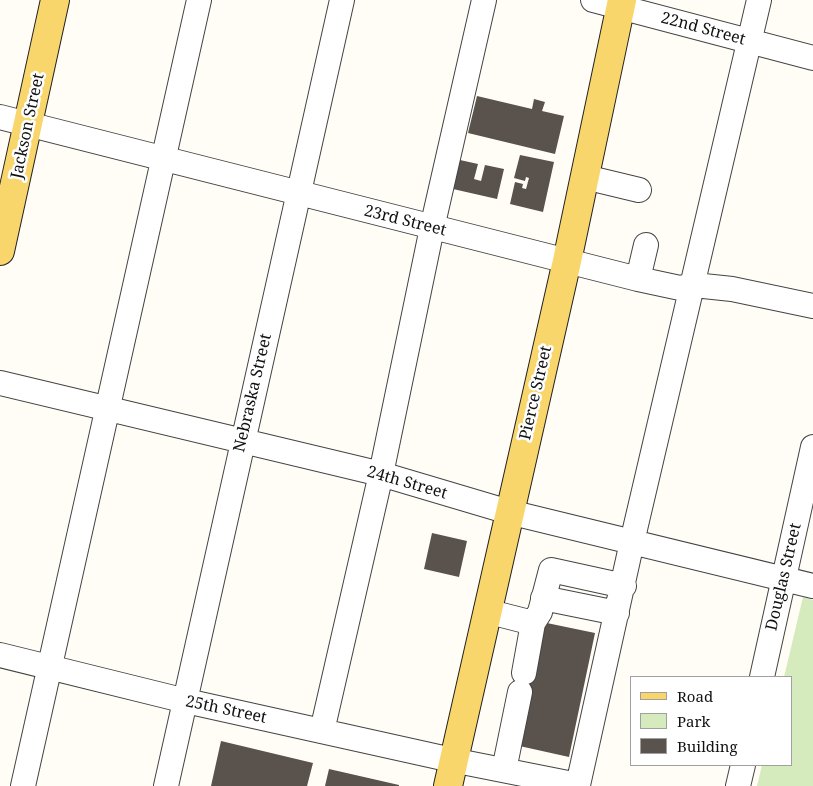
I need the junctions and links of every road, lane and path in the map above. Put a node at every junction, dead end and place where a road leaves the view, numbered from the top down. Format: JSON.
{"nodes":[{"id":1,"x":55,"y":0,"type":"edge"},
{"id":2,"x":200,"y":0,"type":"edge"},
{"id":3,"x":342,"y":0,"type":"edge"},
{"id":4,"x":484,"y":0,"type":"edge"},
{"id":5,"x":593,"y":0,"type":"edge"},
{"id":6,"x":759,"y":0,"type":"edge"},
{"id":7,"x":621,"y":3,"type":"edge"},
{"id":8,"x":749,"y":41,"type":"junction"},
{"id":9,"x":813,"y":58,"type":"edge"},
{"id":10,"x":0,"y":117,"type":"edge"},
{"id":11,"x":28,"y":123,"type":"junction"},
{"id":12,"x":164,"y":158,"type":"junction"},
{"id":13,"x":584,"y":177,"type":"junction"},
{"id":14,"x":639,"y":190,"type":"dead end"},
{"id":15,"x":299,"y":195,"type":"junction"},
{"id":16,"x":432,"y":228,"type":"junction"},
{"id":17,"x":646,"y":245,"type":"dead end"},
{"id":18,"x":0,"y":252,"type":"edge"},
{"id":19,"x":567,"y":261,"type":"junction"},
{"id":20,"x":638,"y":279,"type":"junction"},
{"id":21,"x":694,"y":285,"type":"junction"},
{"id":22,"x":813,"y":306,"type":"edge"},
{"id":23,"x":0,"y":383,"type":"edge"},
{"id":24,"x":108,"y":409,"type":"junction"},
{"id":25,"x":242,"y":441,"type":"junction"},
{"id":26,"x":813,"y":447,"type":"edge"},
{"id":27,"x":381,"y":474,"type":"junction"},
{"id":28,"x":508,"y":512,"type":"junction"},
{"id":29,"x":632,"y":542,"type":"junction"},
{"id":30,"x":784,"y":579,"type":"junction"},
{"id":31,"x":624,"y":586,"type":"junction"},
{"id":32,"x":813,"y":586,"type":"edge"},
{"id":33,"x":543,"y":598,"type":"junction"},
{"id":34,"x":486,"y":611,"type":"junction"},
{"id":35,"x":617,"y":613,"type":"junction"},
{"id":36,"x":533,"y":623,"type":"junction"},
{"id":37,"x":0,"y":655,"type":"edge"},
{"id":38,"x":50,"y":668,"type":"junction"},
{"id":39,"x":762,"y":676,"type":"edge"},
{"id":40,"x":186,"y":701,"type":"junction"},
{"id":41,"x":322,"y":731,"type":"junction"},
{"id":42,"x":743,"y":766,"type":"edge"},
{"id":43,"x":504,"y":770,"type":"junction"},
{"id":44,"x":450,"y":773,"type":"edge"},
{"id":45,"x":23,"y":786,"type":"edge"},
{"id":46,"x":166,"y":786,"type":"edge"},
{"id":47,"x":738,"y":786,"type":"edge"}],
"edges":[{"from":1,"to":11,"type":"main road","name":"Jackson Street"},
{"from":2,"to":12,"type":"street"},
{"from":3,"to":15,"type":"street","name":"Nebraska Street"},
{"from":4,"to":16,"type":"street"},
{"from":5,"to":7,"type":"street","name":"22nd Street"},
{"from":6,"to":8,"type":"street"},
{"from":7,"to":8,"type":"street","name":"22nd Street"},
{"from":7,"to":13,"type":"main road","name":"Pierce Street"},
{"from":8,"to":9,"type":"street","name":"22nd Street"},
{"from":8,"to":21,"type":"street"},
{"from":10,"to":11,"type":"street","name":"23rd Street"},
{"from":11,"to":12,"type":"street","name":"23rd Street"},
{"from":11,"to":18,"type":"main road","name":"Jackson Street"},
{"from":12,"to":15,"type":"street","name":"23rd Street"},
{"from":12,"to":24,"type":"street"},
{"from":13,"to":14,"type":"street"},
{"from":13,"to":19,"type":"main road","name":"Pierce Street"},
{"from":15,"to":16,"type":"street","name":"23rd Street"},
{"from":15,"to":25,"type":"street","name":"Nebraska Street"},
{"from":16,"to":19,"type":"street","name":"23rd Street"},
{"from":16,"to":27,"type":"street"},
{"from":17,"to":20,"type":"street"},
{"from":19,"to":20,"type":"street","name":"23rd Street"},
{"from":19,"to":28,"type":"main road","name":"Pierce Street"},
{"from":20,"to":21,"type":"street","name":"23rd Street"},
{"from":21,"to":22,"type":"street","name":"23rd Street"},
{"from":21,"to":29,"type":"street"},
{"from":23,"to":24,"type":"street","name":"24th Street"},
{"from":24,"to":25,"type":"street","name":"24th Street"},
{"from":24,"to":38,"type":"street"},
{"from":25,"to":27,"type":"street","name":"24th Street"},
{"from":25,"to":40,"type":"street","name":"Nebraska Street"},
{"from":26,"to":30,"type":"street","name":"Douglas Street"},
{"from":27,"to":28,"type":"street","name":"24th Street"},
{"from":27,"to":41,"type":"street"},
{"from":28,"to":29,"type":"street","name":"24th Street"},
{"from":28,"to":34,"type":"main road","name":"Pierce Street"},
{"from":29,"to":30,"type":"street","name":"24th Street"},
{"from":29,"to":31,"type":"street"},
{"from":30,"to":32,"type":"street","name":"24th Street"},
{"from":30,"to":39,"type":"street","name":"Douglas Street"},
{"from":31,"to":33,"type":"street"},
{"from":31,"to":35,"type":"street"},
{"from":33,"to":35,"type":"street"},
{"from":33,"to":36,"type":"street"},
{"from":34,"to":36,"type":"street"},
{"from":34,"to":44,"type":"main road","name":"Pierce Street"},
{"from":35,"to":43,"type":"street","name":"25th Street"},
{"from":36,"to":43,"type":"street"},
{"from":37,"to":38,"type":"street","name":"25th Street"},
{"from":38,"to":40,"type":"street","name":"25th Street"},
{"from":38,"to":45,"type":"street"},
{"from":40,"to":41,"type":"street","name":"25th Street"},
{"from":40,"to":46,"type":"street","name":"Nebraska Street"},
{"from":41,"to":44,"type":"street","name":"25th Street"},
{"from":42,"to":47,"type":"street"},
{"from":43,"to":44,"type":"street","name":"25th Street"}]}
